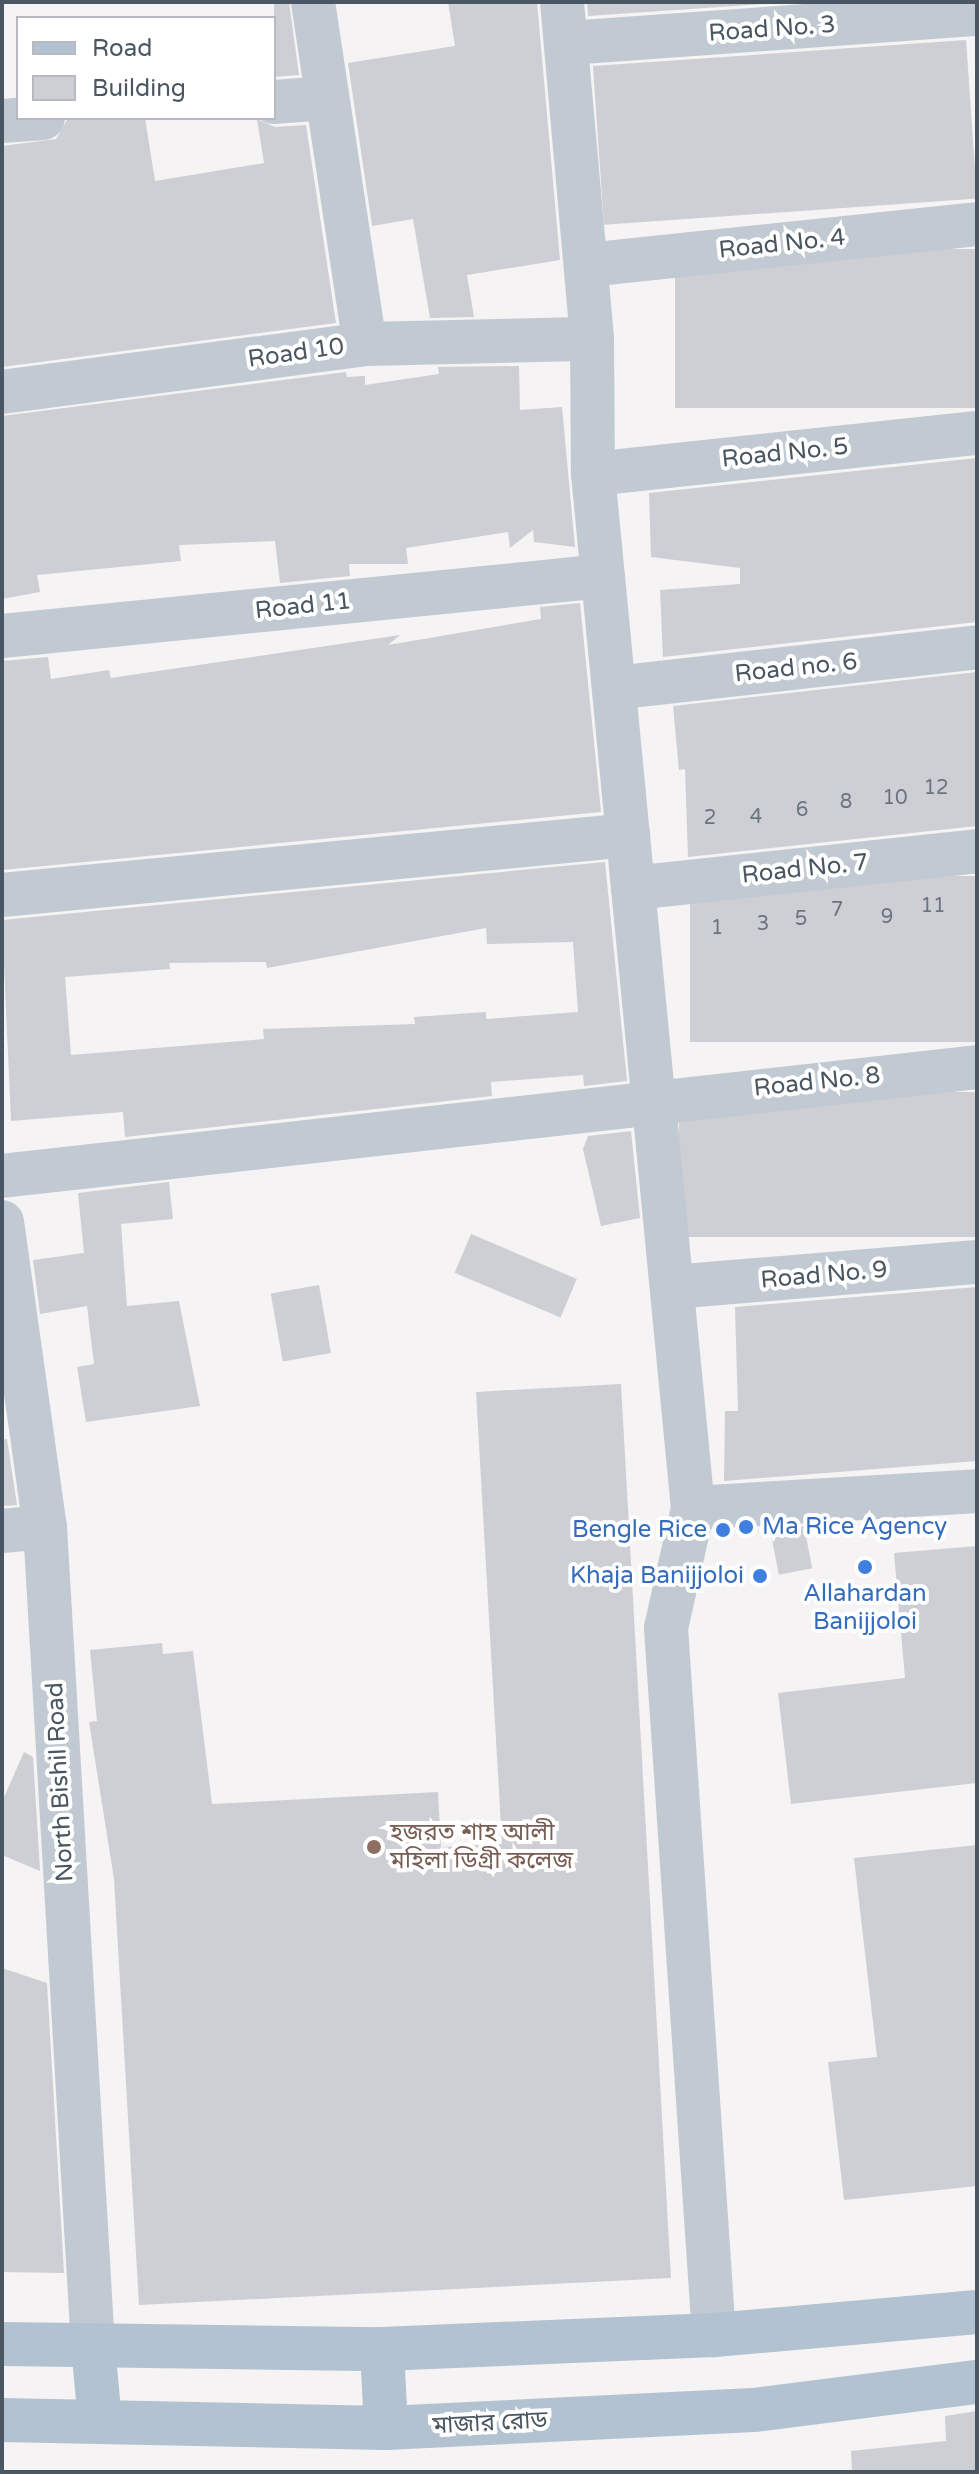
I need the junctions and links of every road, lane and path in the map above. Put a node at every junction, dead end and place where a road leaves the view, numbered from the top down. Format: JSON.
{"nodes":[{"id":1,"x":313,"y":2,"type":"edge"},
{"id":2,"x":977,"y":14,"type":"edge"},
{"id":3,"x":565,"y":22,"type":"edge"},
{"id":4,"x":327,"y":98,"type":"junction"},
{"id":5,"x":276,"y":102,"type":"edge"},
{"id":6,"x":977,"y":224,"type":"edge"},
{"id":7,"x":587,"y":265,"type":"junction"},
{"id":8,"x":592,"y":339,"type":"junction"},
{"id":9,"x":365,"y":344,"type":"junction"},
{"id":10,"x":2,"y":392,"type":"edge"},
{"id":11,"x":977,"y":433,"type":"edge"},
{"id":12,"x":593,"y":474,"type":"junction"},
{"id":13,"x":603,"y":576,"type":"junction"},
{"id":14,"x":2,"y":636,"type":"edge"},
{"id":15,"x":977,"y":647,"type":"edge"},
{"id":16,"x":614,"y":688,"type":"junction"},
{"id":17,"x":628,"y":835,"type":"junction"},
{"id":18,"x":977,"y":851,"type":"edge"},
{"id":19,"x":633,"y":888,"type":"junction"},
{"id":20,"x":2,"y":895,"type":"edge"},
{"id":21,"x":977,"y":1067,"type":"edge"},
{"id":22,"x":657,"y":1098,"type":"junction"},
{"id":23,"x":2,"y":1176,"type":"edge"},
{"id":24,"x":2,"y":1222,"type":"edge"},
{"id":25,"x":977,"y":1262,"type":"edge"},
{"id":26,"x":7,"y":1287,"type":"edge"},
{"id":27,"x":672,"y":1287,"type":"junction"},
{"id":28,"x":977,"y":1491,"type":"edge"},
{"id":29,"x":693,"y":1508,"type":"junction"},
{"id":30,"x":45,"y":1527,"type":"junction"},
{"id":31,"x":2,"y":1531,"type":"edge"},
{"id":32,"x":977,"y":2312,"type":"edge"},
{"id":33,"x":714,"y":2335,"type":"junction"},
{"id":34,"x":2,"y":2344,"type":"edge"},
{"id":35,"x":93,"y":2346,"type":"junction"},
{"id":36,"x":382,"y":2349,"type":"junction"},
{"id":37,"x":977,"y":2382,"type":"edge"},
{"id":38,"x":2,"y":2420,"type":"edge"},
{"id":39,"x":100,"y":2421,"type":"junction"},
{"id":40,"x":386,"y":2428,"type":"junction"}],
"edges":[{"from":1,"to":4,"type":"street"},
{"from":2,"to":3,"type":"street","name":"Road No. 3"},
{"from":3,"to":7,"type":"street"},
{"from":4,"to":5,"type":"street"},
{"from":4,"to":9,"type":"street"},
{"from":6,"to":7,"type":"street","name":"Road No. 4"},
{"from":7,"to":8,"type":"street"},
{"from":8,"to":9,"type":"street","name":"Road 10"},
{"from":8,"to":12,"type":"street"},
{"from":9,"to":10,"type":"street","name":"Road 10"},
{"from":11,"to":12,"type":"street","name":"Road No. 5"},
{"from":12,"to":13,"type":"street"},
{"from":13,"to":14,"type":"street","name":"Road 11"},
{"from":13,"to":16,"type":"street"},
{"from":15,"to":16,"type":"street","name":"Road no. 6"},
{"from":16,"to":17,"type":"street"},
{"from":17,"to":19,"type":"street"},
{"from":17,"to":20,"type":"street"},
{"from":18,"to":19,"type":"street","name":"Road No. 7"},
{"from":19,"to":22,"type":"street"},
{"from":21,"to":22,"type":"street","name":"Road No. 8"},
{"from":22,"to":23,"type":"street","name":"Road No. 8"},
{"from":22,"to":27,"type":"street"},
{"from":24,"to":26,"type":"street","name":"North Bishil Road"},
{"from":25,"to":27,"type":"street","name":"Road No. 9"},
{"from":26,"to":30,"type":"street","name":"North Bishil Road"},
{"from":27,"to":29,"type":"street"},
{"from":28,"to":29,"type":"street"},
{"from":29,"to":33,"type":"street"},
{"from":30,"to":31,"type":"street"},
{"from":30,"to":35,"type":"street","name":"North Bishil Road"},
{"from":32,"to":33,"type":"main road"},
{"from":33,"to":36,"type":"main road"},
{"from":34,"to":35,"type":"main road"},
{"from":35,"to":36,"type":"main road"},
{"from":35,"to":39,"type":"main road"},
{"from":36,"to":40,"type":"main road"},
{"from":37,"to":40,"type":"main road","name":"মাজার রোড"},
{"from":38,"to":39,"type":"main road","name":"মাজার রোড"},
{"from":39,"to":40,"type":"main road","name":"মাজার রোড"}]}
